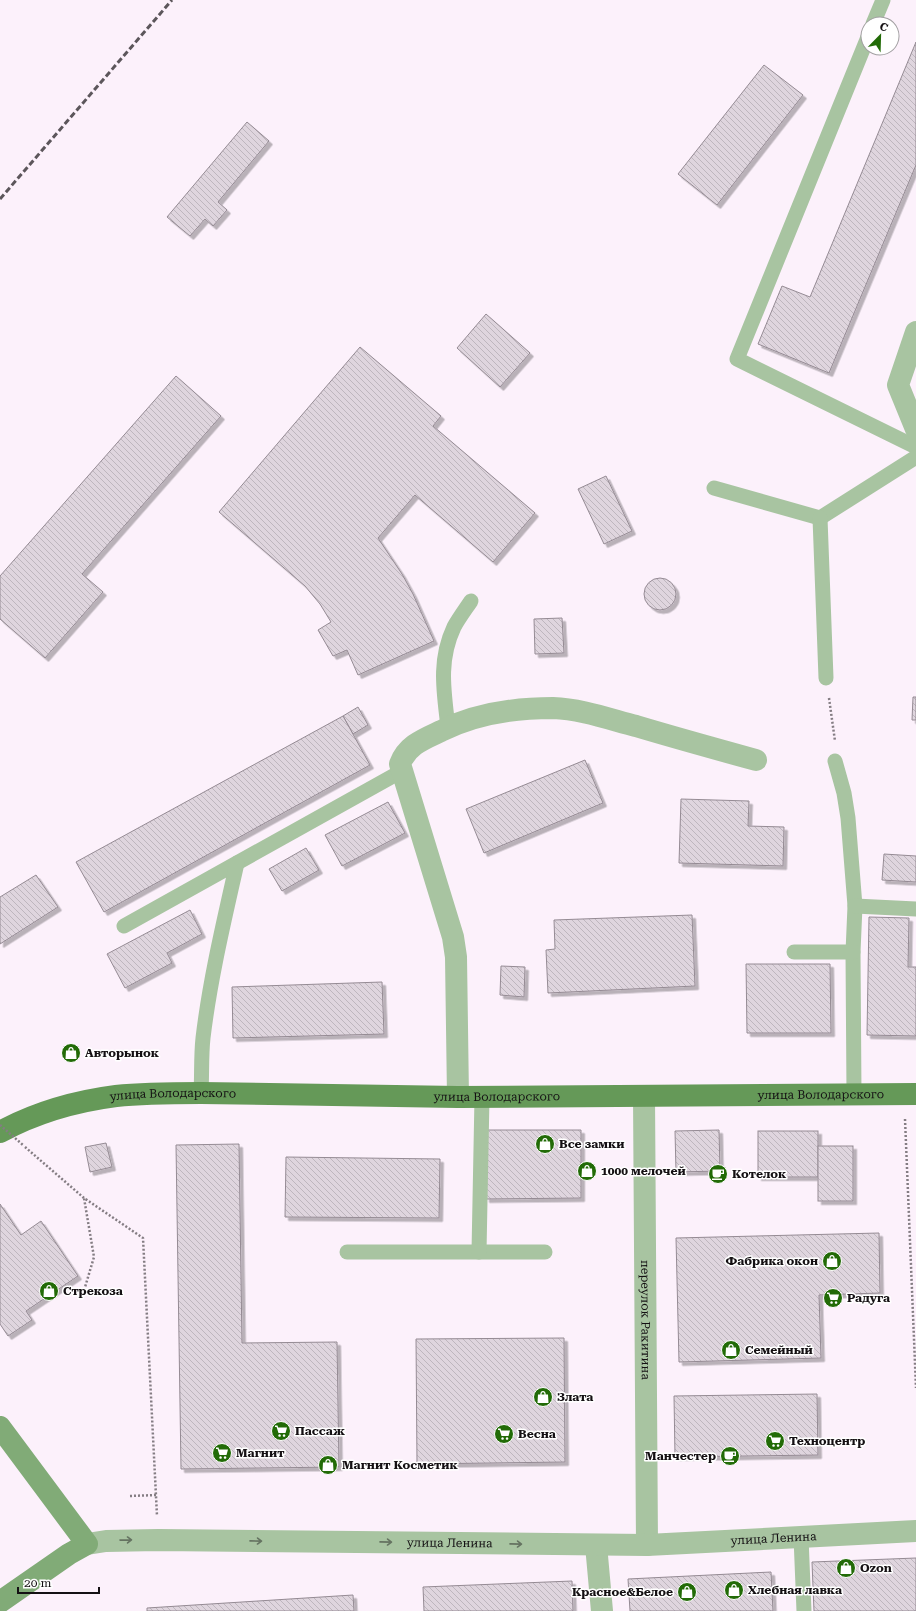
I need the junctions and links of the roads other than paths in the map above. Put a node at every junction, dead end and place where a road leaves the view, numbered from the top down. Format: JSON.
{"nodes":[{"id":1,"x":883,"y":0,"type":"edge"},
{"id":2,"x":876,"y":16,"type":"edge"},
{"id":3,"x":860,"y":56,"type":"edge"},
{"id":4,"x":916,"y":332,"type":"edge"},
{"id":5,"x":916,"y":429,"type":"edge"},
{"id":6,"x":916,"y":447,"type":"edge"},
{"id":7,"x":916,"y":457,"type":"edge"},
{"id":8,"x":714,"y":488,"type":"dead end"},
{"id":9,"x":820,"y":518,"type":"junction"},
{"id":10,"x":471,"y":601,"type":"dead end"},
{"id":11,"x":826,"y":678,"type":"road end"},
{"id":12,"x":448,"y":727,"type":"junction"},
{"id":13,"x":756,"y":760,"type":"dead end"},
{"id":14,"x":836,"y":761,"type":"road end"},
{"id":15,"x":402,"y":771,"type":"junction"},
{"id":16,"x":236,"y":863,"type":"junction"},
{"id":17,"x":855,"y":906,"type":"junction"},
{"id":18,"x":916,"y":909,"type":"edge"},
{"id":19,"x":124,"y":926,"type":"dead end"},
{"id":20,"x":794,"y":952,"type":"dead end"},
{"id":21,"x":853,"y":952,"type":"junction"},
{"id":22,"x":201,"y":1093,"type":"junction"},
{"id":23,"x":854,"y":1094,"type":"junction"},
{"id":24,"x":916,"y":1094,"type":"edge"},
{"id":25,"x":644,"y":1096,"type":"junction"},
{"id":26,"x":458,"y":1097,"type":"junction"},
{"id":27,"x":482,"y":1097,"type":"junction"},
{"id":28,"x":0,"y":1132,"type":"edge"},
{"id":29,"x":347,"y":1252,"type":"dead end"},
{"id":30,"x":479,"y":1252,"type":"junction"},
{"id":31,"x":545,"y":1252,"type":"dead end"},
{"id":32,"x":0,"y":1427,"type":"edge"},
{"id":33,"x":916,"y":1531,"type":"edge"},
{"id":34,"x":801,"y":1537,"type":"junction"},
{"id":35,"x":87,"y":1544,"type":"junction"},
{"id":36,"x":596,"y":1545,"type":"junction"},
{"id":37,"x":648,"y":1545,"type":"junction"},
{"id":38,"x":0,"y":1602,"type":"edge"},
{"id":39,"x":602,"y":1611,"type":"edge"},
{"id":40,"x":804,"y":1611,"type":"edge"}],
"edges":[{"from":1,"to":2,"type":"lane"},
{"from":3,"to":6,"type":"lane"},
{"from":4,"to":5,"type":"street"},
{"from":7,"to":9,"type":"lane"},
{"from":8,"to":9,"type":"lane"},
{"from":9,"to":11,"type":"lane"},
{"from":10,"to":12,"type":"lane"},
{"from":12,"to":13,"type":"street"},
{"from":12,"to":15,"type":"street"},
{"from":14,"to":17,"type":"lane"},
{"from":15,"to":16,"type":"lane"},
{"from":15,"to":26,"type":"street"},
{"from":16,"to":19,"type":"lane"},
{"from":16,"to":22,"type":"lane"},
{"from":17,"to":18,"type":"lane"},
{"from":17,"to":21,"type":"lane"},
{"from":20,"to":21,"type":"lane"},
{"from":21,"to":23,"type":"lane"},
{"from":22,"to":26,"type":"main road","name":"улица Володарского"},
{"from":22,"to":28,"type":"main road","name":"улица Володарского"},
{"from":23,"to":24,"type":"main road","name":"улица Володарского"},
{"from":23,"to":25,"type":"main road","name":"улица Володарского"},
{"from":25,"to":27,"type":"main road","name":"улица Володарского"},
{"from":25,"to":37,"type":"street","name":"переулок Ракитина"},
{"from":26,"to":27,"type":"main road","name":"улица Володарского"},
{"from":27,"to":30,"type":"lane"},
{"from":29,"to":30,"type":"lane"},
{"from":30,"to":31,"type":"lane"},
{"from":32,"to":35,"type":"main road"},
{"from":33,"to":34,"type":"street","name":"улица Ленина"},
{"from":34,"to":37,"type":"street","name":"улица Ленина"},
{"from":34,"to":40,"type":"lane"},
{"from":35,"to":36,"type":"street","name":"улица Ленина","one_way":true},
{"from":35,"to":38,"type":"main road","name":"улица Ленина"},
{"from":36,"to":37,"type":"street","name":"улица Ленина"},
{"from":36,"to":39,"type":"street"}]}
